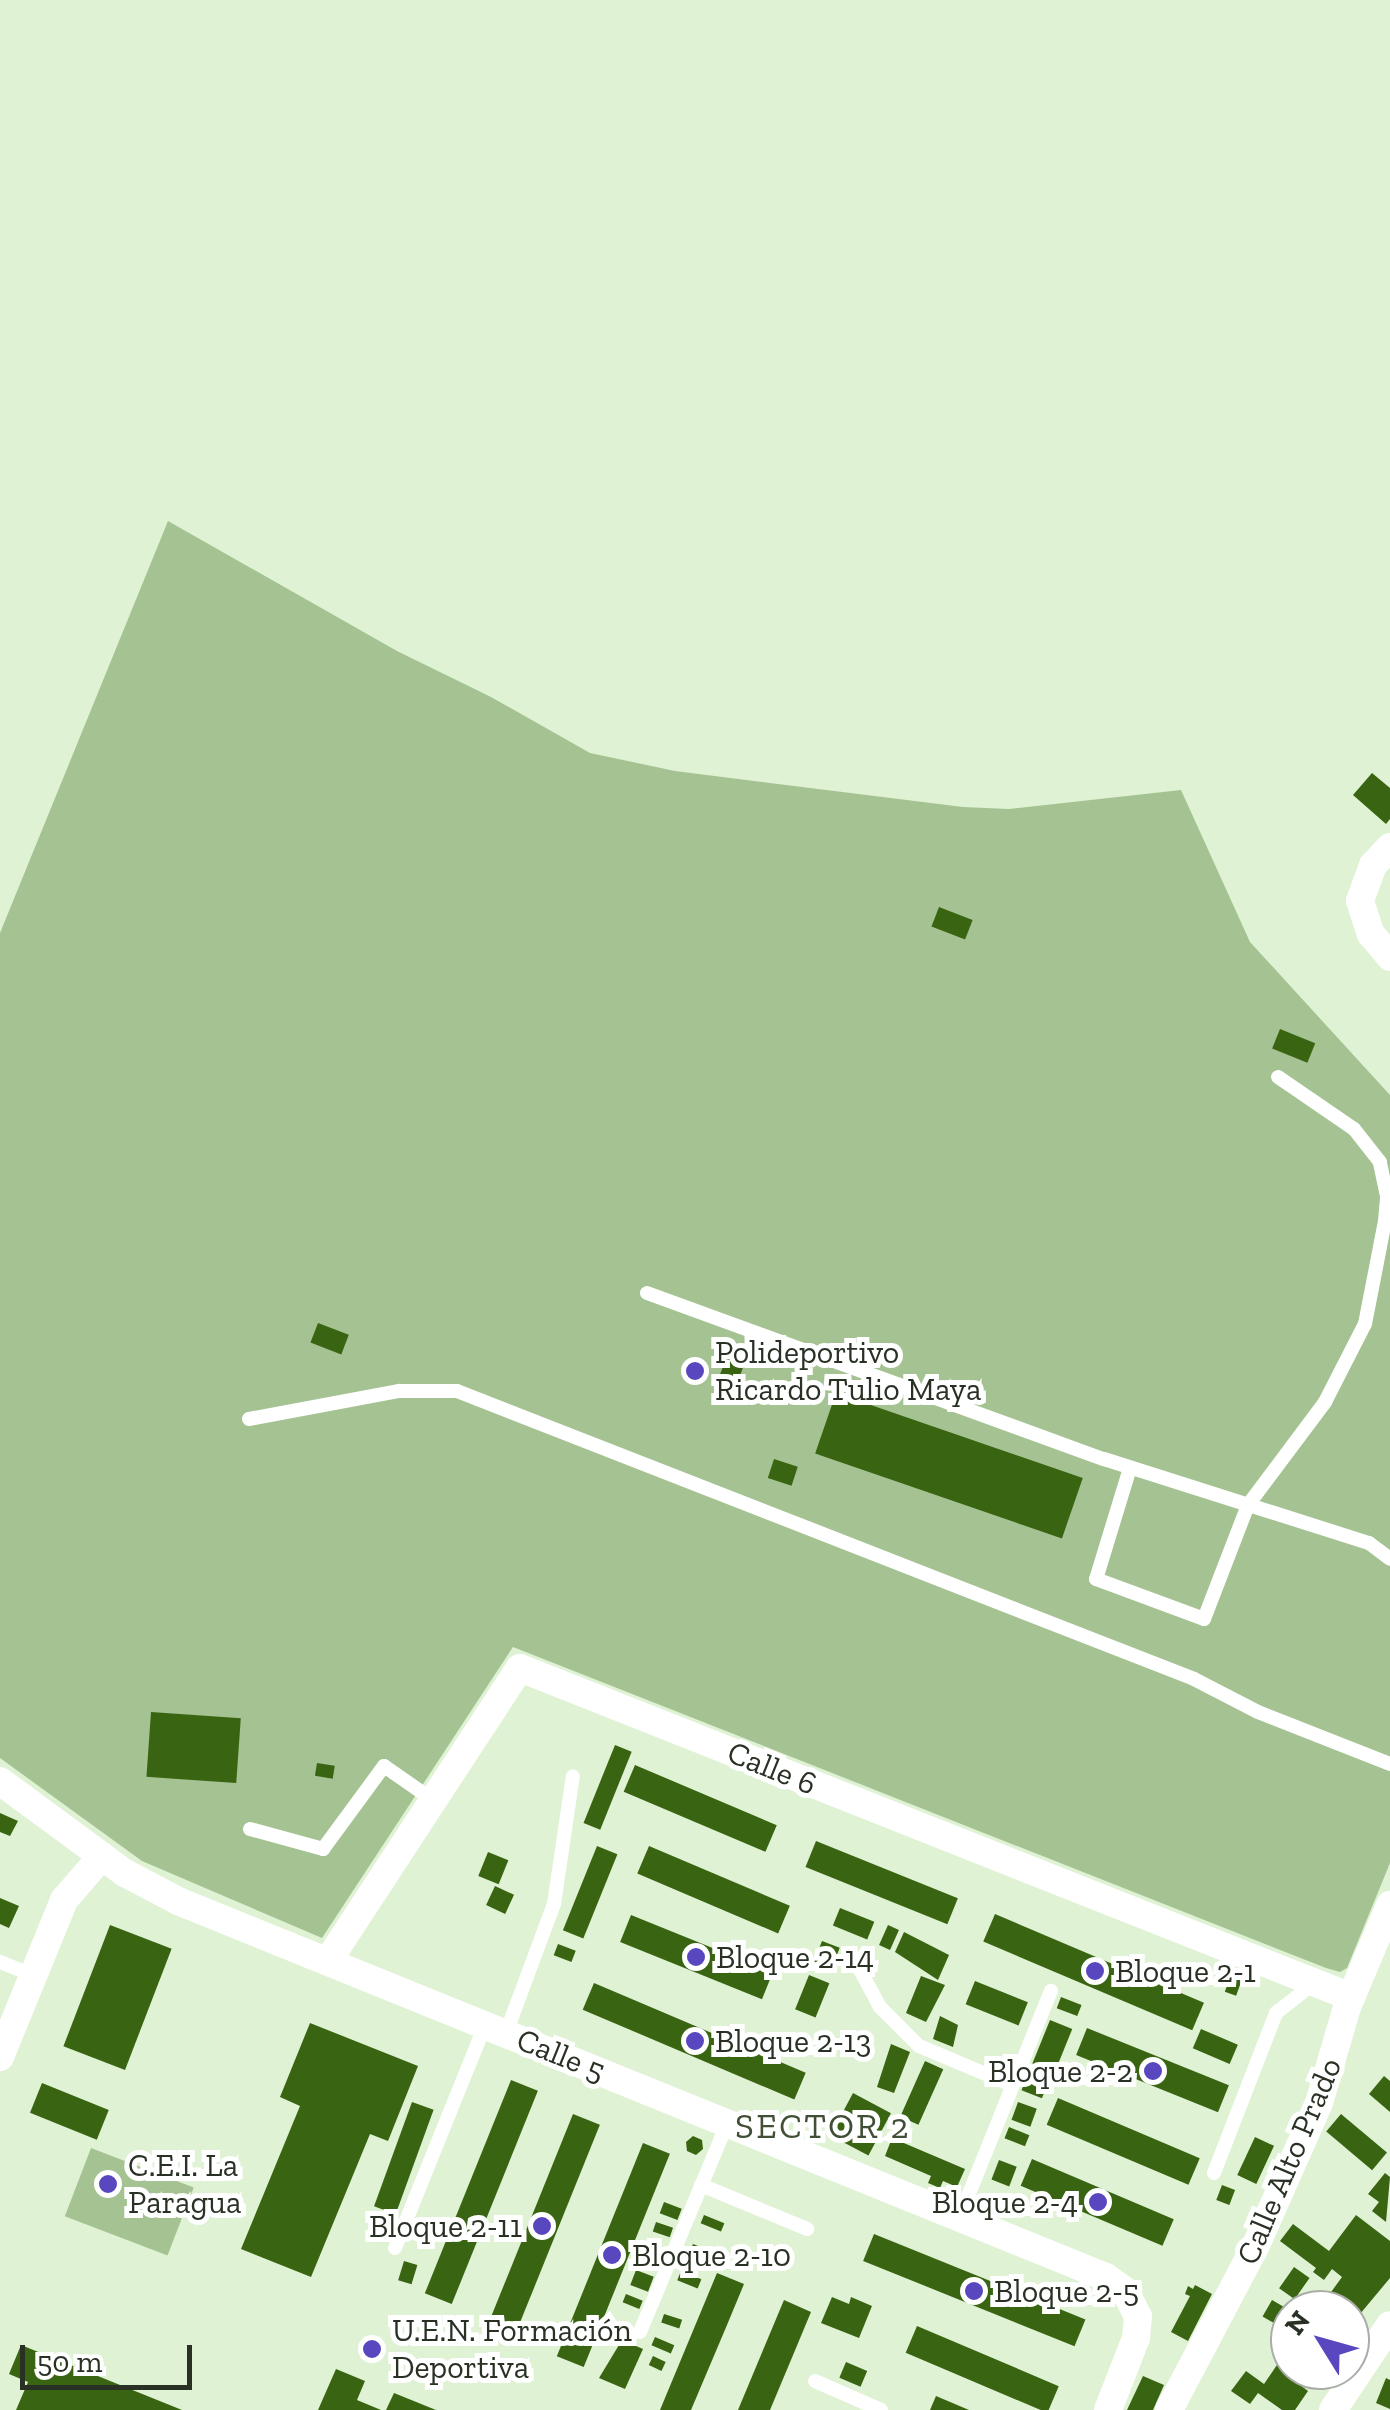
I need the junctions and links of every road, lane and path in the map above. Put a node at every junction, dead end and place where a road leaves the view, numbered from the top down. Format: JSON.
{"nodes":[{"id":1,"x":1390,"y":847,"type":"edge"},
{"id":2,"x":1390,"y":957,"type":"edge"},
{"id":3,"x":1278,"y":1077,"type":"dead end"},
{"id":4,"x":648,"y":1293,"type":"dead end"},
{"id":5,"x":249,"y":1419,"type":"dead end"},
{"id":6,"x":1130,"y":1468,"type":"junction"},
{"id":7,"x":1248,"y":1506,"type":"junction"},
{"id":8,"x":1390,"y":1559,"type":"edge"},
{"id":9,"x":1390,"y":1764,"type":"edge"},
{"id":10,"x":572,"y":1776,"type":"dead end"},
{"id":11,"x":0,"y":1781,"type":"edge"},
{"id":12,"x":433,"y":1800,"type":"junction"},
{"id":13,"x":250,"y":1829,"type":"dead end"},
{"id":14,"x":102,"y":1856,"type":"junction"},
{"id":15,"x":1390,"y":1904,"type":"edge"},
{"id":16,"x":852,"y":1955,"type":"dead end"},
{"id":17,"x":328,"y":1961,"type":"junction"},
{"id":18,"x":0,"y":1962,"type":"edge"},
{"id":19,"x":33,"y":1975,"type":"junction"},
{"id":20,"x":1314,"y":1983,"type":"junction"},
{"id":21,"x":1051,"y":1990,"type":"dead end"},
{"id":22,"x":1352,"y":1997,"type":"junction"},
{"id":23,"x":496,"y":2029,"type":"junction"},
{"id":24,"x":0,"y":2057,"type":"edge"},
{"id":25,"x":1012,"y":2086,"type":"junction"},
{"id":26,"x":728,"y":2122,"type":"junction"},
{"id":27,"x":1214,"y":2173,"type":"dead end"},
{"id":28,"x":701,"y":2184,"type":"junction"},
{"id":29,"x":960,"y":2216,"type":"junction"},
{"id":30,"x":807,"y":2230,"type":"dead end"},
{"id":31,"x":395,"y":2248,"type":"dead end"},
{"id":32,"x":1390,"y":2325,"type":"edge"},
{"id":33,"x":640,"y":2332,"type":"dead end"},
{"id":34,"x":815,"y":2381,"type":"dead end"},
{"id":35,"x":881,"y":2410,"type":"edge"},
{"id":36,"x":1108,"y":2410,"type":"edge"},
{"id":37,"x":1170,"y":2410,"type":"edge"},
{"id":38,"x":1333,"y":2410,"type":"edge"}],
"edges":[{"from":1,"to":2,"type":"street"},
{"from":3,"to":7,"type":"lane"},
{"from":4,"to":6,"type":"lane"},
{"from":5,"to":9,"type":"lane"},
{"from":6,"to":7,"type":"lane"},
{"from":6,"to":7,"type":"lane"},
{"from":7,"to":8,"type":"lane"},
{"from":10,"to":23,"type":"lane"},
{"from":11,"to":14,"type":"street","name":"Calle 5"},
{"from":12,"to":13,"type":"lane"},
{"from":12,"to":17,"type":"street","name":"Calle 6"},
{"from":12,"to":20,"type":"street","name":"Calle 6"},
{"from":14,"to":17,"type":"street","name":"Calle 5"},
{"from":14,"to":19,"type":"street"},
{"from":15,"to":22,"type":"street","name":"Calle Alto Prado"},
{"from":16,"to":25,"type":"lane"},
{"from":17,"to":23,"type":"street","name":"Calle 5"},
{"from":18,"to":19,"type":"lane"},
{"from":19,"to":24,"type":"street"},
{"from":20,"to":22,"type":"street","name":"Calle 6"},
{"from":20,"to":27,"type":"lane"},
{"from":21,"to":25,"type":"lane"},
{"from":22,"to":37,"type":"street","name":"Calle Alto Prado"},
{"from":23,"to":26,"type":"street","name":"Calle 5"},
{"from":23,"to":31,"type":"lane"},
{"from":25,"to":29,"type":"lane"},
{"from":26,"to":28,"type":"lane"},
{"from":26,"to":29,"type":"street","name":"Calle 5"},
{"from":28,"to":30,"type":"lane"},
{"from":28,"to":33,"type":"lane"},
{"from":29,"to":36,"type":"street","name":"Calle 5"},
{"from":32,"to":38,"type":"street"},
{"from":34,"to":35,"type":"lane"}]}
